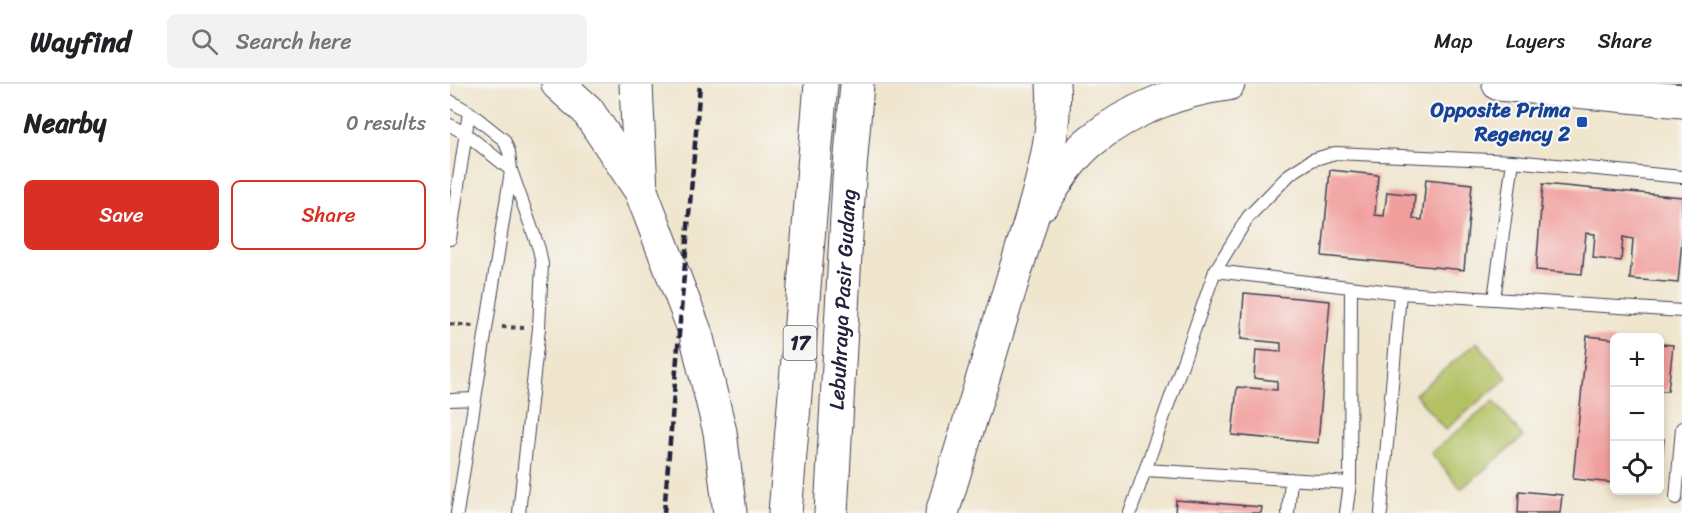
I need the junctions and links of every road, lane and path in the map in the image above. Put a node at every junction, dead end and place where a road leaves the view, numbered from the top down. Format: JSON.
{"nodes":[{"id":1,"x":558,"y":84,"type":"edge"},
{"id":2,"x":636,"y":84,"type":"edge"},
{"id":3,"x":821,"y":84,"type":"edge"},
{"id":4,"x":857,"y":84,"type":"edge"},
{"id":5,"x":1053,"y":84,"type":"edge"},
{"id":6,"x":1228,"y":84,"type":"edge"},
{"id":7,"x":1499,"y":84,"type":"edge"},
{"id":8,"x":450,"y":101,"type":"edge"},
{"id":9,"x":1682,"y":101,"type":"edge"},
{"id":10,"x":469,"y":112,"type":"junction"},
{"id":11,"x":450,"y":125,"type":"edge"},
{"id":12,"x":466,"y":134,"type":"junction"},
{"id":13,"x":1513,"y":161,"type":"junction"},
{"id":14,"x":512,"y":170,"type":"junction"},
{"id":15,"x":1682,"y":177,"type":"edge"},
{"id":16,"x":641,"y":191,"type":"junction"},
{"id":17,"x":1030,"y":222,"type":"junction"},
{"id":18,"x":450,"y":239,"type":"edge"},
{"id":19,"x":1215,"y":272,"type":"junction"},
{"id":20,"x":1351,"y":287,"type":"junction"},
{"id":21,"x":1400,"y":293,"type":"junction"},
{"id":22,"x":1494,"y":298,"type":"junction"},
{"id":23,"x":1682,"y":311,"type":"edge"},
{"id":24,"x":475,"y":399,"type":"junction"},
{"id":25,"x":450,"y":400,"type":"edge"},
{"id":26,"x":1682,"y":428,"type":"edge"},
{"id":27,"x":1146,"y":470,"type":"junction"},
{"id":28,"x":1291,"y":480,"type":"junction"},
{"id":29,"x":1350,"y":483,"type":"junction"},
{"id":30,"x":1676,"y":498,"type":"dead end"},
{"id":31,"x":457,"y":513,"type":"edge"},
{"id":32,"x":519,"y":513,"type":"edge"},
{"id":33,"x":730,"y":513,"type":"edge"},
{"id":34,"x":785,"y":513,"type":"edge"},
{"id":35,"x":831,"y":513,"type":"edge"},
{"id":36,"x":942,"y":513,"type":"edge"},
{"id":37,"x":1130,"y":513,"type":"edge"},
{"id":38,"x":1288,"y":513,"type":"edge"},
{"id":39,"x":1346,"y":513,"type":"edge"},
{"id":40,"x":1381,"y":513,"type":"edge"}],
"edges":[{"from":1,"to":16,"type":"main road"},
{"from":2,"to":16,"type":"main road"},
{"from":3,"to":34,"type":"main road","name":"Lebuhraya Pasir Gudang","number":"17"},
{"from":4,"to":35,"type":"main road","name":"Lebuhraya Pasir Gudang","number":"17"},
{"from":5,"to":17,"type":"main road"},
{"from":6,"to":17,"type":"main road"},
{"from":7,"to":9,"type":"main road"},
{"from":8,"to":10,"type":"lane"},
{"from":10,"to":12,"type":"lane"},
{"from":10,"to":14,"type":"lane"},
{"from":11,"to":12,"type":"lane"},
{"from":12,"to":14,"type":"lane"},
{"from":12,"to":18,"type":"lane"},
{"from":13,"to":15,"type":"lane"},
{"from":13,"to":19,"type":"lane"},
{"from":13,"to":22,"type":"lane"},
{"from":14,"to":24,"type":"lane"},
{"from":14,"to":32,"type":"lane"},
{"from":16,"to":33,"type":"main road"},
{"from":17,"to":36,"type":"main road"},
{"from":19,"to":20,"type":"lane"},
{"from":19,"to":27,"type":"lane"},
{"from":20,"to":21,"type":"lane"},
{"from":20,"to":29,"type":"lane"},
{"from":21,"to":22,"type":"lane"},
{"from":21,"to":40,"type":"lane"},
{"from":22,"to":23,"type":"lane"},
{"from":24,"to":25,"type":"lane"},
{"from":24,"to":31,"type":"lane"},
{"from":26,"to":30,"type":"lane"},
{"from":27,"to":28,"type":"lane"},
{"from":27,"to":37,"type":"lane"},
{"from":28,"to":29,"type":"lane"},
{"from":28,"to":38,"type":"lane"},
{"from":29,"to":39,"type":"lane"}]}
